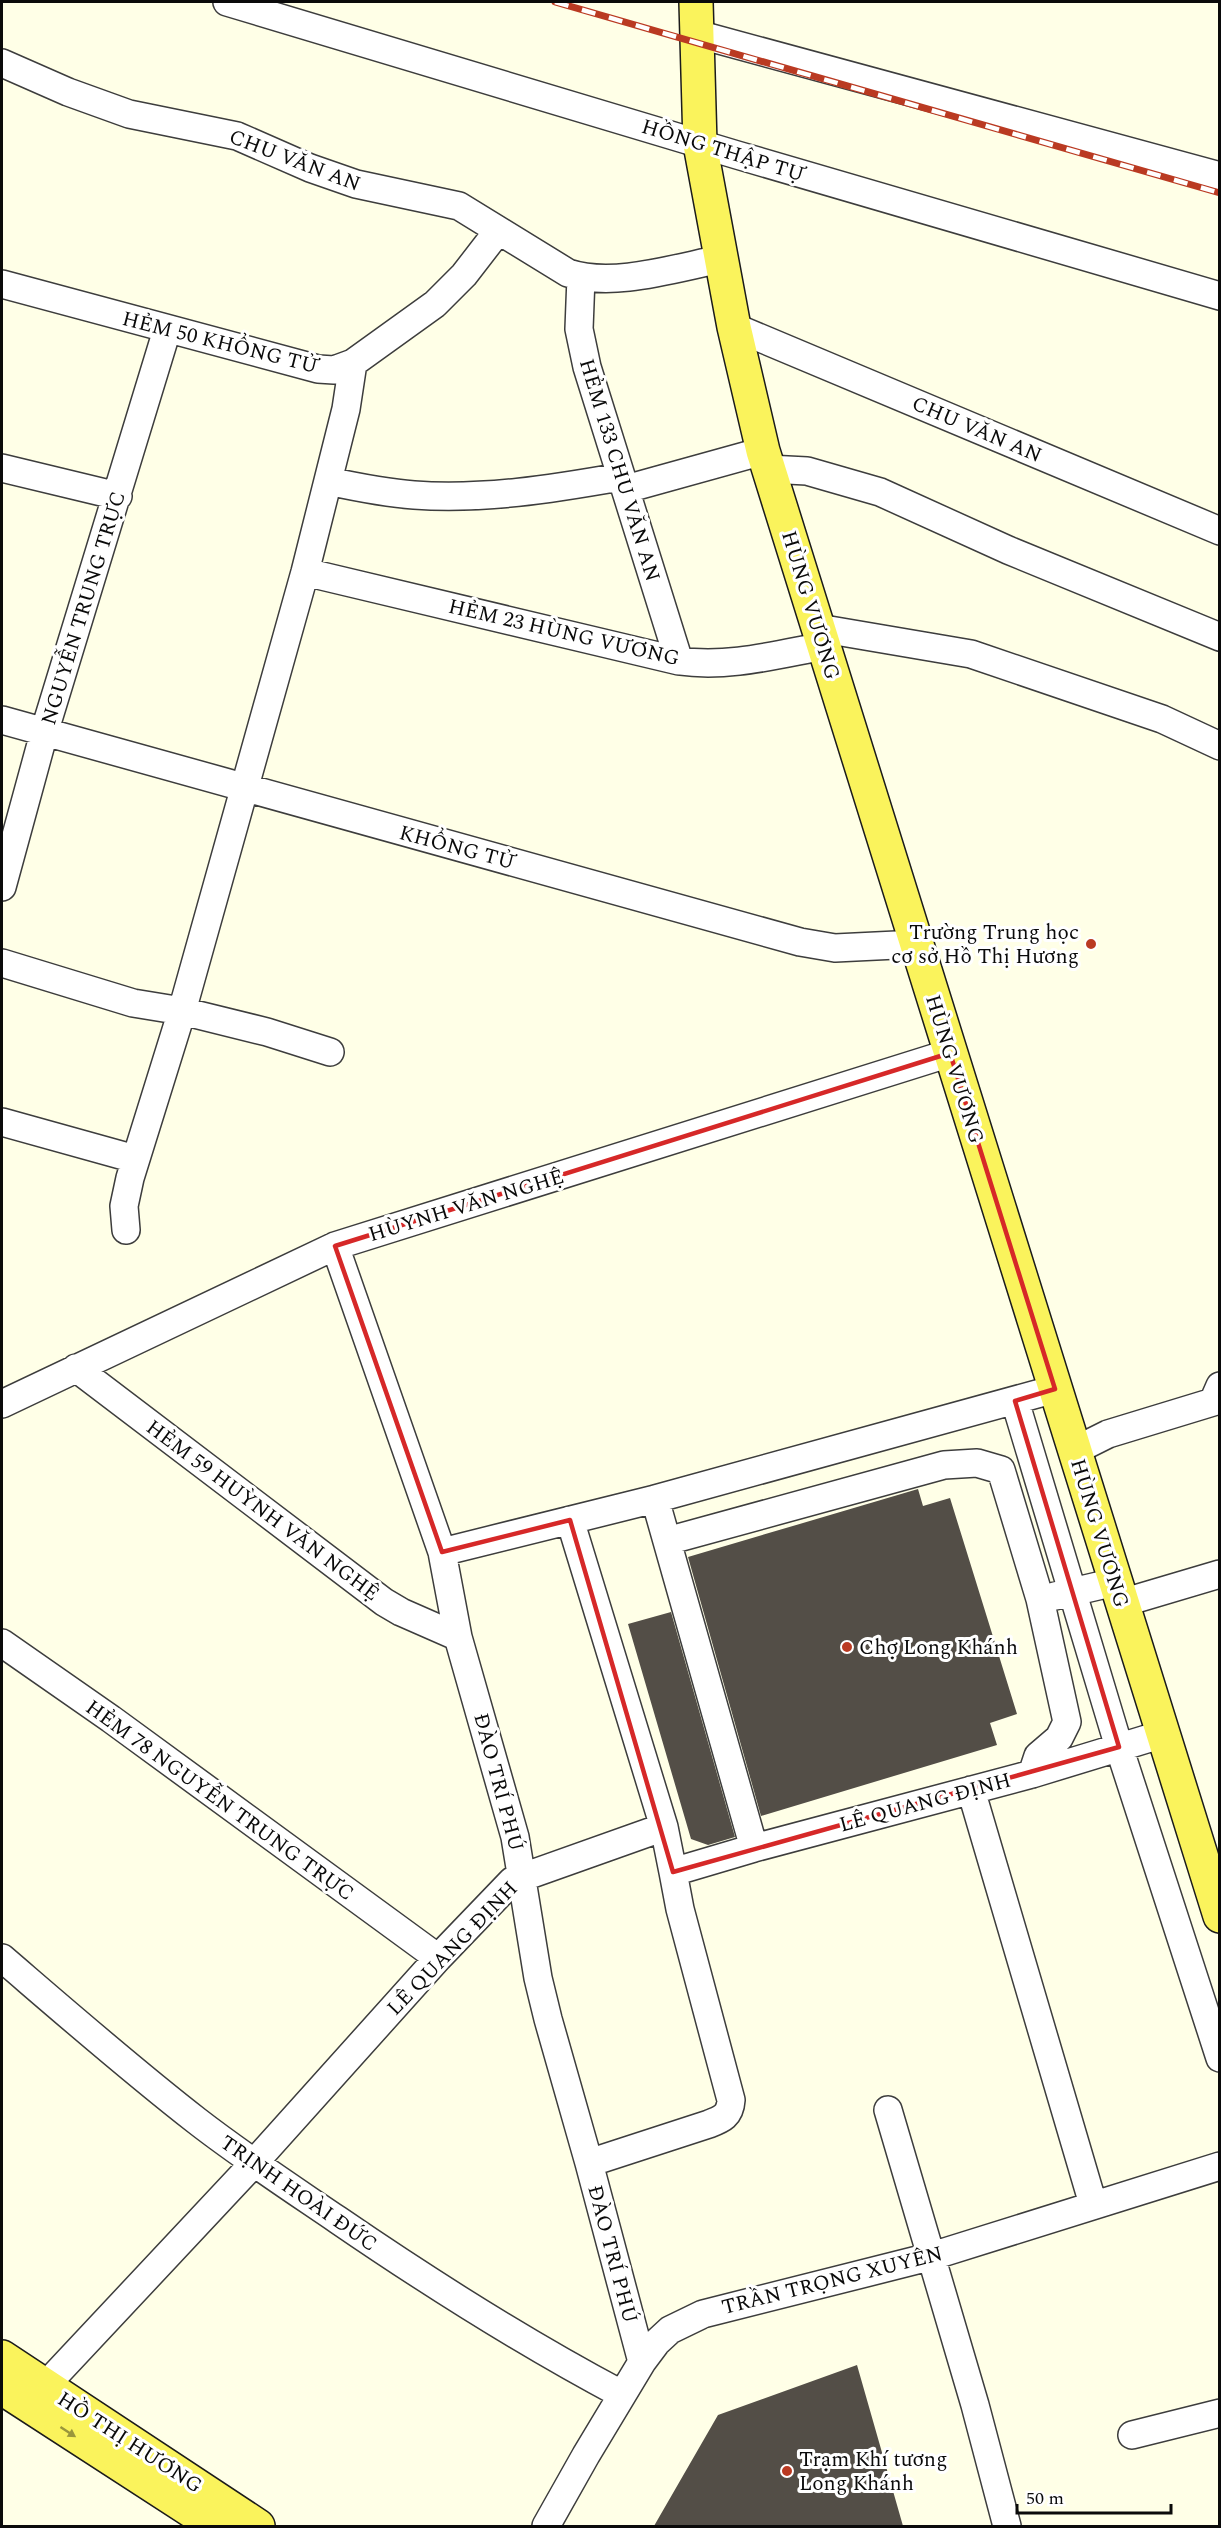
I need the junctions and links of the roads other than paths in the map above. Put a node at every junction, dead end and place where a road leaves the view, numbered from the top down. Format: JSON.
{"nodes":[{"id":1,"x":227,"y":2,"type":"edge"},
{"id":2,"x":696,"y":2,"type":"edge"},
{"id":3,"x":697,"y":34,"type":"junction"},
{"id":4,"x":2,"y":63,"type":"edge"},
{"id":5,"x":700,"y":144,"type":"junction"},
{"id":6,"x":1220,"y":177,"type":"edge"},
{"id":7,"x":498,"y":231,"type":"junction"},
{"id":8,"x":721,"y":259,"type":"junction"},
{"id":9,"x":580,"y":277,"type":"junction"},
{"id":10,"x":2,"y":284,"type":"edge"},
{"id":11,"x":1220,"y":296,"type":"edge"},
{"id":12,"x":734,"y":327,"type":"junction"},
{"id":13,"x":167,"y":330,"type":"junction"},
{"id":14,"x":353,"y":363,"type":"junction"},
{"id":15,"x":765,"y":460,"type":"junction"},
{"id":16,"x":2,"y":468,"type":"edge"},
{"id":17,"x":328,"y":481,"type":"junction"},
{"id":18,"x":623,"y":483,"type":"junction"},
{"id":19,"x":118,"y":496,"type":"junction"},
{"id":20,"x":1220,"y":531,"type":"edge"},
{"id":21,"x":305,"y":572,"type":"junction"},
{"id":22,"x":821,"y":637,"type":"junction"},
{"id":23,"x":1220,"y":637,"type":"edge"},
{"id":24,"x":679,"y":661,"type":"junction"},
{"id":25,"x":2,"y":720,"type":"edge"},
{"id":26,"x":44,"y":733,"type":"junction"},
{"id":27,"x":1220,"y":746,"type":"edge"},
{"id":28,"x":246,"y":789,"type":"junction"},
{"id":29,"x":2,"y":887,"type":"edge"},
{"id":30,"x":917,"y":944,"type":"junction"},
{"id":31,"x":2,"y":963,"type":"edge"},
{"id":32,"x":182,"y":1011,"type":"junction"},
{"id":33,"x":330,"y":1052,"type":"dead end"},
{"id":34,"x":950,"y":1053,"type":"junction"},
{"id":35,"x":2,"y":1122,"type":"edge"},
{"id":36,"x":135,"y":1159,"type":"junction"},
{"id":37,"x":126,"y":1230,"type":"dead end"},
{"id":38,"x":335,"y":1246,"type":"junction"},
{"id":39,"x":76,"y":1368,"type":"junction"},
{"id":40,"x":1220,"y":1386,"type":"edge"},
{"id":41,"x":1055,"y":1389,"type":"junction"},
{"id":42,"x":1015,"y":1401,"type":"junction"},
{"id":43,"x":2,"y":1404,"type":"edge"},
{"id":44,"x":907,"y":1430,"type":"junction"},
{"id":45,"x":1074,"y":1450,"type":"junction"},
{"id":46,"x":921,"y":1471,"type":"junction"},
{"id":47,"x":656,"y":1499,"type":"junction"},
{"id":48,"x":570,"y":1521,"type":"junction"},
{"id":49,"x":668,"y":1541,"type":"junction"},
{"id":50,"x":442,"y":1552,"type":"junction"},
{"id":51,"x":1220,"y":1574,"type":"edge"},
{"id":52,"x":1072,"y":1592,"type":"junction"},
{"id":53,"x":1118,"y":1592,"type":"junction"},
{"id":54,"x":1040,"y":1599,"type":"junction"},
{"id":55,"x":458,"y":1637,"type":"junction"},
{"id":56,"x":2,"y":1643,"type":"edge"},
{"id":57,"x":1163,"y":1734,"type":"junction"},
{"id":58,"x":1119,"y":1747,"type":"junction"},
{"id":59,"x":1032,"y":1774,"type":"junction"},
{"id":60,"x":971,"y":1790,"type":"junction"},
{"id":61,"x":664,"y":1827,"type":"junction"},
{"id":62,"x":754,"y":1848,"type":"junction"},
{"id":63,"x":674,"y":1872,"type":"junction"},
{"id":64,"x":523,"y":1876,"type":"junction"},
{"id":65,"x":1220,"y":1916,"type":"edge"},
{"id":66,"x":2,"y":1958,"type":"edge"},
{"id":67,"x":438,"y":1958,"type":"junction"},
{"id":68,"x":1220,"y":2058,"type":"edge"},
{"id":69,"x":888,"y":2110,"type":"dead end"},
{"id":70,"x":254,"y":2163,"type":"junction"},
{"id":71,"x":589,"y":2163,"type":"junction"},
{"id":72,"x":1220,"y":2166,"type":"edge"},
{"id":73,"x":1093,"y":2204,"type":"junction"},
{"id":74,"x":929,"y":2257,"type":"junction"},
{"id":75,"x":2,"y":2357,"type":"edge"},
{"id":76,"x":642,"y":2362,"type":"junction"},
{"id":77,"x":2,"y":2388,"type":"edge"},
{"id":78,"x":621,"y":2394,"type":"junction"},
{"id":79,"x":38,"y":2397,"type":"junction"},
{"id":80,"x":1220,"y":2414,"type":"edge"},
{"id":81,"x":1132,"y":2435,"type":"dead end"},
{"id":82,"x":215,"y":2526,"type":"edge"},
{"id":83,"x":258,"y":2526,"type":"edge"},
{"id":84,"x":546,"y":2526,"type":"edge"},
{"id":85,"x":1007,"y":2526,"type":"edge"}],
"edges":[{"from":1,"to":5,"type":"street","name":"HỒNG THẬP TỰ"},
{"from":2,"to":3,"type":"main road","name":"HÙNG VƯƠNG"},
{"from":3,"to":5,"type":"main road","name":"HÙNG VƯƠNG"},
{"from":3,"to":6,"type":"street"},
{"from":4,"to":7,"type":"street","name":"CHU VĂN AN"},
{"from":5,"to":8,"type":"main road","name":"HÙNG VƯƠNG"},
{"from":5,"to":11,"type":"street","name":"HỒNG THẬP TỰ"},
{"from":7,"to":9,"type":"street","name":"CHU VĂN AN"},
{"from":7,"to":14,"type":"street","name":"HẺM 50 KHỔNG TỬ"},
{"from":8,"to":9,"type":"street","name":"CHU VĂN AN"},
{"from":8,"to":12,"type":"main road","name":"HÙNG VƯƠNG"},
{"from":9,"to":18,"type":"street","name":"HẺM 133 CHU VĂN AN"},
{"from":10,"to":13,"type":"street","name":"HẺM 50 KHỔNG TỬ"},
{"from":12,"to":15,"type":"main road","name":"HÙNG VƯƠNG"},
{"from":12,"to":20,"type":"street","name":"CHU VĂN AN"},
{"from":13,"to":14,"type":"street","name":"HẺM 50 KHỔNG TỬ"},
{"from":13,"to":19,"type":"street","name":"NGUYỄN TRUNG TRỰC"},
{"from":14,"to":17,"type":"street"},
{"from":15,"to":18,"type":"street"},
{"from":15,"to":22,"type":"main road","name":"HÙNG VƯƠNG"},
{"from":15,"to":23,"type":"street"},
{"from":16,"to":19,"type":"street"},
{"from":17,"to":18,"type":"street"},
{"from":17,"to":21,"type":"street"},
{"from":18,"to":24,"type":"street","name":"HẺM 133 CHU VĂN AN"},
{"from":19,"to":26,"type":"street","name":"NGUYỄN TRUNG TRỰC"},
{"from":21,"to":24,"type":"street","name":"HẺM 23 HÙNG VƯƠNG"},
{"from":21,"to":28,"type":"street"},
{"from":22,"to":24,"type":"street","name":"HẺM 23 HÙNG VƯƠNG"},
{"from":22,"to":27,"type":"street"},
{"from":22,"to":30,"type":"main road","name":"HÙNG VƯƠNG"},
{"from":25,"to":26,"type":"street","name":"KHỔNG TỬ"},
{"from":26,"to":28,"type":"street","name":"KHỔNG TỬ"},
{"from":26,"to":29,"type":"street","name":"NGUYỄN TRUNG TRỰC"},
{"from":28,"to":30,"type":"street","name":"KHỔNG TỬ"},
{"from":28,"to":32,"type":"street"},
{"from":30,"to":34,"type":"main road","name":"HÙNG VƯƠNG"},
{"from":31,"to":32,"type":"street"},
{"from":32,"to":33,"type":"street"},
{"from":32,"to":36,"type":"street"},
{"from":34,"to":38,"type":"street","name":"HÙYNH VĂN NGHỆ"},
{"from":34,"to":41,"type":"main road","name":"HÙNG VƯƠNG"},
{"from":35,"to":36,"type":"street"},
{"from":36,"to":37,"type":"street"},
{"from":38,"to":39,"type":"street","name":"HÙYNH VĂN NGHỆ"},
{"from":38,"to":50,"type":"street","name":"ĐÀO TRÍ PHÚ"},
{"from":39,"to":43,"type":"street","name":"HÙYNH VĂN NGHỆ"},
{"from":39,"to":55,"type":"street","name":"HẺM 59 HUỲNH VĂN NGHỆ"},
{"from":40,"to":45,"type":"street"},
{"from":41,"to":42,"type":"street"},
{"from":41,"to":45,"type":"main road","name":"HÙNG VƯƠNG"},
{"from":42,"to":44,"type":"street"},
{"from":42,"to":52,"type":"street"},
{"from":44,"to":46,"type":"street"},
{"from":44,"to":47,"type":"street"},
{"from":45,"to":53,"type":"main road","name":"HÙNG VƯƠNG"},
{"from":46,"to":49,"type":"street"},
{"from":46,"to":54,"type":"street"},
{"from":47,"to":48,"type":"street"},
{"from":47,"to":49,"type":"street"},
{"from":48,"to":50,"type":"street"},
{"from":48,"to":61,"type":"street"},
{"from":49,"to":62,"type":"street"},
{"from":50,"to":55,"type":"street","name":"ĐÀO TRÍ PHÚ"},
{"from":51,"to":53,"type":"street"},
{"from":52,"to":53,"type":"street"},
{"from":52,"to":54,"type":"street"},
{"from":52,"to":58,"type":"street"},
{"from":53,"to":57,"type":"main road","name":"HÙNG VƯƠNG"},
{"from":54,"to":59,"type":"street"},
{"from":55,"to":64,"type":"street","name":"ĐÀO TRÍ PHÚ"},
{"from":56,"to":67,"type":"street","name":"HẺM 78 NGUYỄN TRUNG TRỰC"},
{"from":57,"to":58,"type":"street","name":"LÊ QUANG ĐỊNH"},
{"from":57,"to":65,"type":"main road","name":"HÙNG VƯƠNG"},
{"from":58,"to":59,"type":"street","name":"LÊ QUANG ĐỊNH"},
{"from":58,"to":68,"type":"street"},
{"from":59,"to":60,"type":"street","name":"LÊ QUANG ĐỊNH"},
{"from":60,"to":62,"type":"street","name":"LÊ QUANG ĐỊNH"},
{"from":60,"to":73,"type":"street"},
{"from":61,"to":63,"type":"street"},
{"from":61,"to":64,"type":"street","name":"LÊ QUANG ĐỊNH"},
{"from":62,"to":63,"type":"street","name":"LÊ QUANG ĐỊNH"},
{"from":63,"to":71,"type":"street"},
{"from":64,"to":67,"type":"street","name":"LÊ QUANG ĐỊNH"},
{"from":64,"to":71,"type":"street","name":"ĐÀO TRÍ PHÚ"},
{"from":66,"to":70,"type":"street","name":"TRỊNH HOÀI ĐỨC"},
{"from":67,"to":70,"type":"street","name":"LÊ QUANG ĐỊNH"},
{"from":69,"to":74,"type":"street"},
{"from":70,"to":78,"type":"street","name":"TRỊNH HOÀI ĐỨC"},
{"from":70,"to":79,"type":"street","name":"LÊ QUANG ĐỊNH"},
{"from":71,"to":76,"type":"street","name":"ĐÀO TRÍ PHÚ"},
{"from":72,"to":73,"type":"street","name":"TRẦN TRỌNG XUYÊN"},
{"from":73,"to":74,"type":"street","name":"TRẦN TRỌNG XUYÊN"},
{"from":74,"to":76,"type":"street","name":"TRẦN TRỌNG XUYÊN"},
{"from":74,"to":85,"type":"street"},
{"from":75,"to":79,"type":"main road","name":"HỒ THỊ HƯƠNG"},
{"from":76,"to":78,"type":"street","name":"TRẦN TRỌNG XUYÊN"},
{"from":77,"to":79,"type":"main road","name":"HỒ THỊ HƯƠNG"},
{"from":78,"to":84,"type":"street","name":"TRẦN TRỌNG XUYÊN"},
{"from":79,"to":82,"type":"main road","name":"HỒ THỊ HƯƠNG","one_way":true},
{"from":79,"to":83,"type":"main road","name":"HỒ THỊ HƯƠNG"},
{"from":80,"to":81,"type":"street"}]}
